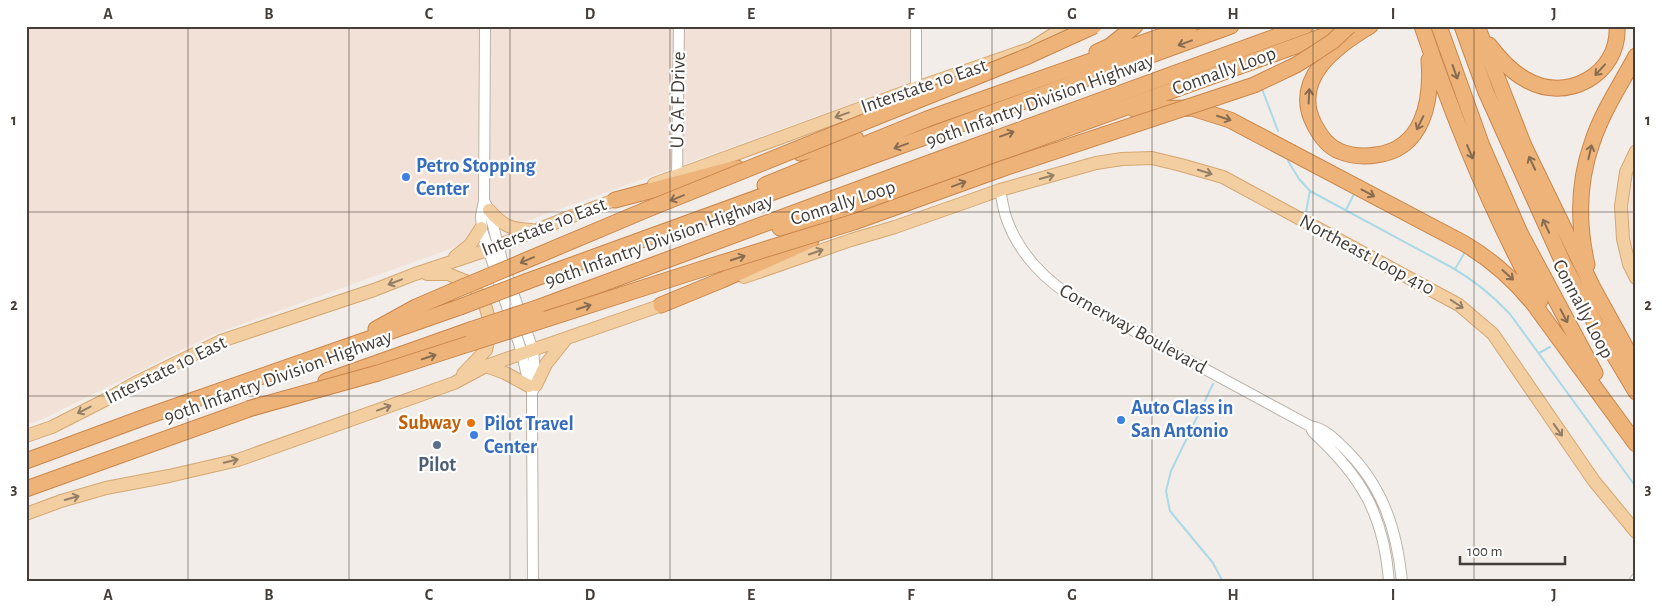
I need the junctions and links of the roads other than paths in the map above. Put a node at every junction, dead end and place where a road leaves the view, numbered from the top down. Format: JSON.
{"nodes":[{"id":1,"x":485,"y":26,"type":"edge"},
{"id":2,"x":679,"y":26,"type":"edge"},
{"id":3,"x":916,"y":26,"type":"edge"},
{"id":4,"x":1066,"y":26,"type":"edge"},
{"id":5,"x":1094,"y":26,"type":"edge"},
{"id":6,"x":1135,"y":26,"type":"edge"},
{"id":7,"x":1190,"y":26,"type":"edge"},
{"id":8,"x":1231,"y":26,"type":"edge"},
{"id":9,"x":1305,"y":26,"type":"edge"},
{"id":10,"x":1349,"y":26,"type":"edge"},
{"id":11,"x":1370,"y":26,"type":"edge"},
{"id":12,"x":1422,"y":26,"type":"edge"},
{"id":13,"x":1438,"y":26,"type":"edge"},
{"id":14,"x":1462,"y":26,"type":"edge"},
{"id":15,"x":1477,"y":26,"type":"edge"},
{"id":16,"x":1617,"y":26,"type":"edge"},
{"id":17,"x":1427,"y":41,"type":"junction"},
{"id":18,"x":1636,"y":56,"type":"edge"},
{"id":19,"x":1028,"y":83,"type":"junction"},
{"id":20,"x":916,"y":88,"type":"junction"},
{"id":21,"x":1108,"y":114,"type":"junction"},
{"id":22,"x":927,"y":119,"type":"junction"},
{"id":23,"x":1636,"y":151,"type":"edge"},
{"id":24,"x":968,"y":165,"type":"junction"},
{"id":25,"x":677,"y":175,"type":"junction"},
{"id":26,"x":1000,"y":190,"type":"junction"},
{"id":27,"x":615,"y":200,"type":"junction"},
{"id":28,"x":487,"y":205,"type":"junction"},
{"id":29,"x":481,"y":228,"type":"junction"},
{"id":30,"x":537,"y":230,"type":"junction"},
{"id":31,"x":493,"y":248,"type":"junction"},
{"id":32,"x":618,"y":248,"type":"junction"},
{"id":33,"x":444,"y":264,"type":"junction"},
{"id":34,"x":415,"y":274,"type":"junction"},
{"id":35,"x":616,"y":278,"type":"junction"},
{"id":36,"x":1636,"y":278,"type":"edge"},
{"id":37,"x":1592,"y":286,"type":"junction"},
{"id":38,"x":661,"y":305,"type":"junction"},
{"id":39,"x":568,"y":338,"type":"junction"},
{"id":40,"x":1563,"y":344,"type":"junction"},
{"id":41,"x":339,"y":349,"type":"junction"},
{"id":42,"x":527,"y":352,"type":"junction"},
{"id":43,"x":486,"y":366,"type":"junction"},
{"id":44,"x":1636,"y":366,"type":"edge"},
{"id":45,"x":454,"y":383,"type":"junction"},
{"id":46,"x":532,"y":388,"type":"junction"},
{"id":47,"x":1636,"y":392,"type":"edge"},
{"id":48,"x":248,"y":409,"type":"junction"},
{"id":49,"x":1310,"y":426,"type":"junction"},
{"id":50,"x":26,"y":436,"type":"edge"},
{"id":51,"x":1636,"y":438,"type":"edge"},
{"id":52,"x":160,"y":440,"type":"junction"},
{"id":53,"x":1636,"y":444,"type":"edge"},
{"id":54,"x":26,"y":461,"type":"edge"},
{"id":55,"x":26,"y":489,"type":"edge"},
{"id":56,"x":26,"y":496,"type":"edge"},
{"id":57,"x":26,"y":514,"type":"edge"},
{"id":58,"x":1636,"y":532,"type":"edge"},
{"id":59,"x":533,"y":582,"type":"edge"},
{"id":60,"x":1389,"y":582,"type":"edge"},
{"id":61,"x":1402,"y":582,"type":"edge"}],
"edges":[{"from":1,"to":28,"type":"street"},
{"from":2,"to":25,"type":"street","name":"U S A F Drive"},
{"from":3,"to":20,"type":"street"},
{"from":4,"to":20,"type":"main road","name":"Interstate 10 East"},
{"from":5,"to":41,"type":"highway","one_way":true,"bridge":true},
{"from":6,"to":19,"type":"highway"},
{"from":7,"to":19,"type":"highway"},
{"from":8,"to":32,"type":"highway","name":"90th Infantry Division Highway","one_way":true},
{"from":35,"to":9,"type":"highway","name":"90th Infantry Division Highway","one_way":true},
{"from":10,"to":21,"type":"highway"},
{"from":48,"to":10,"type":"highway","name":"Connally Loop","one_way":true,"bridge":true},
{"from":17,"to":11,"type":"highway","one_way":true},
{"from":12,"to":17,"type":"highway"},
{"from":13,"to":51,"type":"highway","name":"Connally Loop","one_way":true},
{"from":47,"to":14,"type":"highway","name":"Connally Loop","one_way":true},
{"from":16,"to":15,"type":"highway","one_way":true},
{"from":37,"to":15,"type":"highway","one_way":true},
{"from":17,"to":40,"type":"highway","one_way":true},
{"from":37,"to":18,"type":"highway","one_way":true},
{"from":19,"to":22,"type":"highway"},
{"from":20,"to":25,"type":"main road","name":"Interstate 10 East","one_way":true},
{"from":21,"to":24,"type":"highway"},
{"from":21,"to":40,"type":"highway","one_way":true},
{"from":22,"to":27,"type":"highway"},
{"from":22,"to":32,"type":"highway"},
{"from":23,"to":36,"type":"main road"},
{"from":24,"to":35,"type":"highway"},
{"from":24,"to":38,"type":"highway"},
{"from":25,"to":27,"type":"main road","name":"Interstate 10 East"},
{"from":38,"to":26,"type":"main road","one_way":true},
{"from":26,"to":49,"type":"street","name":"Cornerway Boulevard"},
{"from":26,"to":58,"type":"main road","name":"Northeast Loop 410","one_way":true},
{"from":27,"to":30,"type":"main road","name":"Interstate 10 East"},
{"from":28,"to":29,"type":"street"},
{"from":28,"to":30,"type":"main road"},
{"from":28,"to":31,"type":"street"},
{"from":29,"to":31,"type":"street"},
{"from":29,"to":33,"type":"main road"},
{"from":30,"to":31,"type":"main road","name":"Interstate 10 East"},
{"from":31,"to":33,"type":"main road","name":"Interstate 10 East"},
{"from":31,"to":42,"type":"street"},
{"from":32,"to":41,"type":"highway","name":"90th Infantry Division Highway","bridge":true},
{"from":33,"to":34,"type":"main road","name":"Interstate 10 East"},
{"from":34,"to":45,"type":"main road"},
{"from":34,"to":50,"type":"main road","name":"Interstate 10 East","one_way":true},
{"from":35,"to":48,"type":"highway","name":"90th Infantry Division Highway","bridge":true},
{"from":37,"to":44,"type":"highway"},
{"from":38,"to":39,"type":"main road"},
{"from":39,"to":42,"type":"main road"},
{"from":39,"to":46,"type":"main road"},
{"from":40,"to":53,"type":"highway"},
{"from":41,"to":54,"type":"highway","name":"90th Infantry Division Highway"},
{"from":42,"to":43,"type":"main road"},
{"from":42,"to":46,"type":"street"},
{"from":43,"to":45,"type":"main road"},
{"from":43,"to":46,"type":"main road"},
{"from":57,"to":45,"type":"main road","one_way":true},
{"from":46,"to":59,"type":"street"},
{"from":48,"to":52,"type":"highway","name":"90th Infantry Division Highway"},
{"from":49,"to":60,"type":"street","name":"Cornerway Boulevard"},
{"from":49,"to":61,"type":"street","name":"Cornerway Boulevard"},
{"from":52,"to":55,"type":"highway","name":"90th Infantry Division Highway"},
{"from":52,"to":56,"type":"highway"}]}
